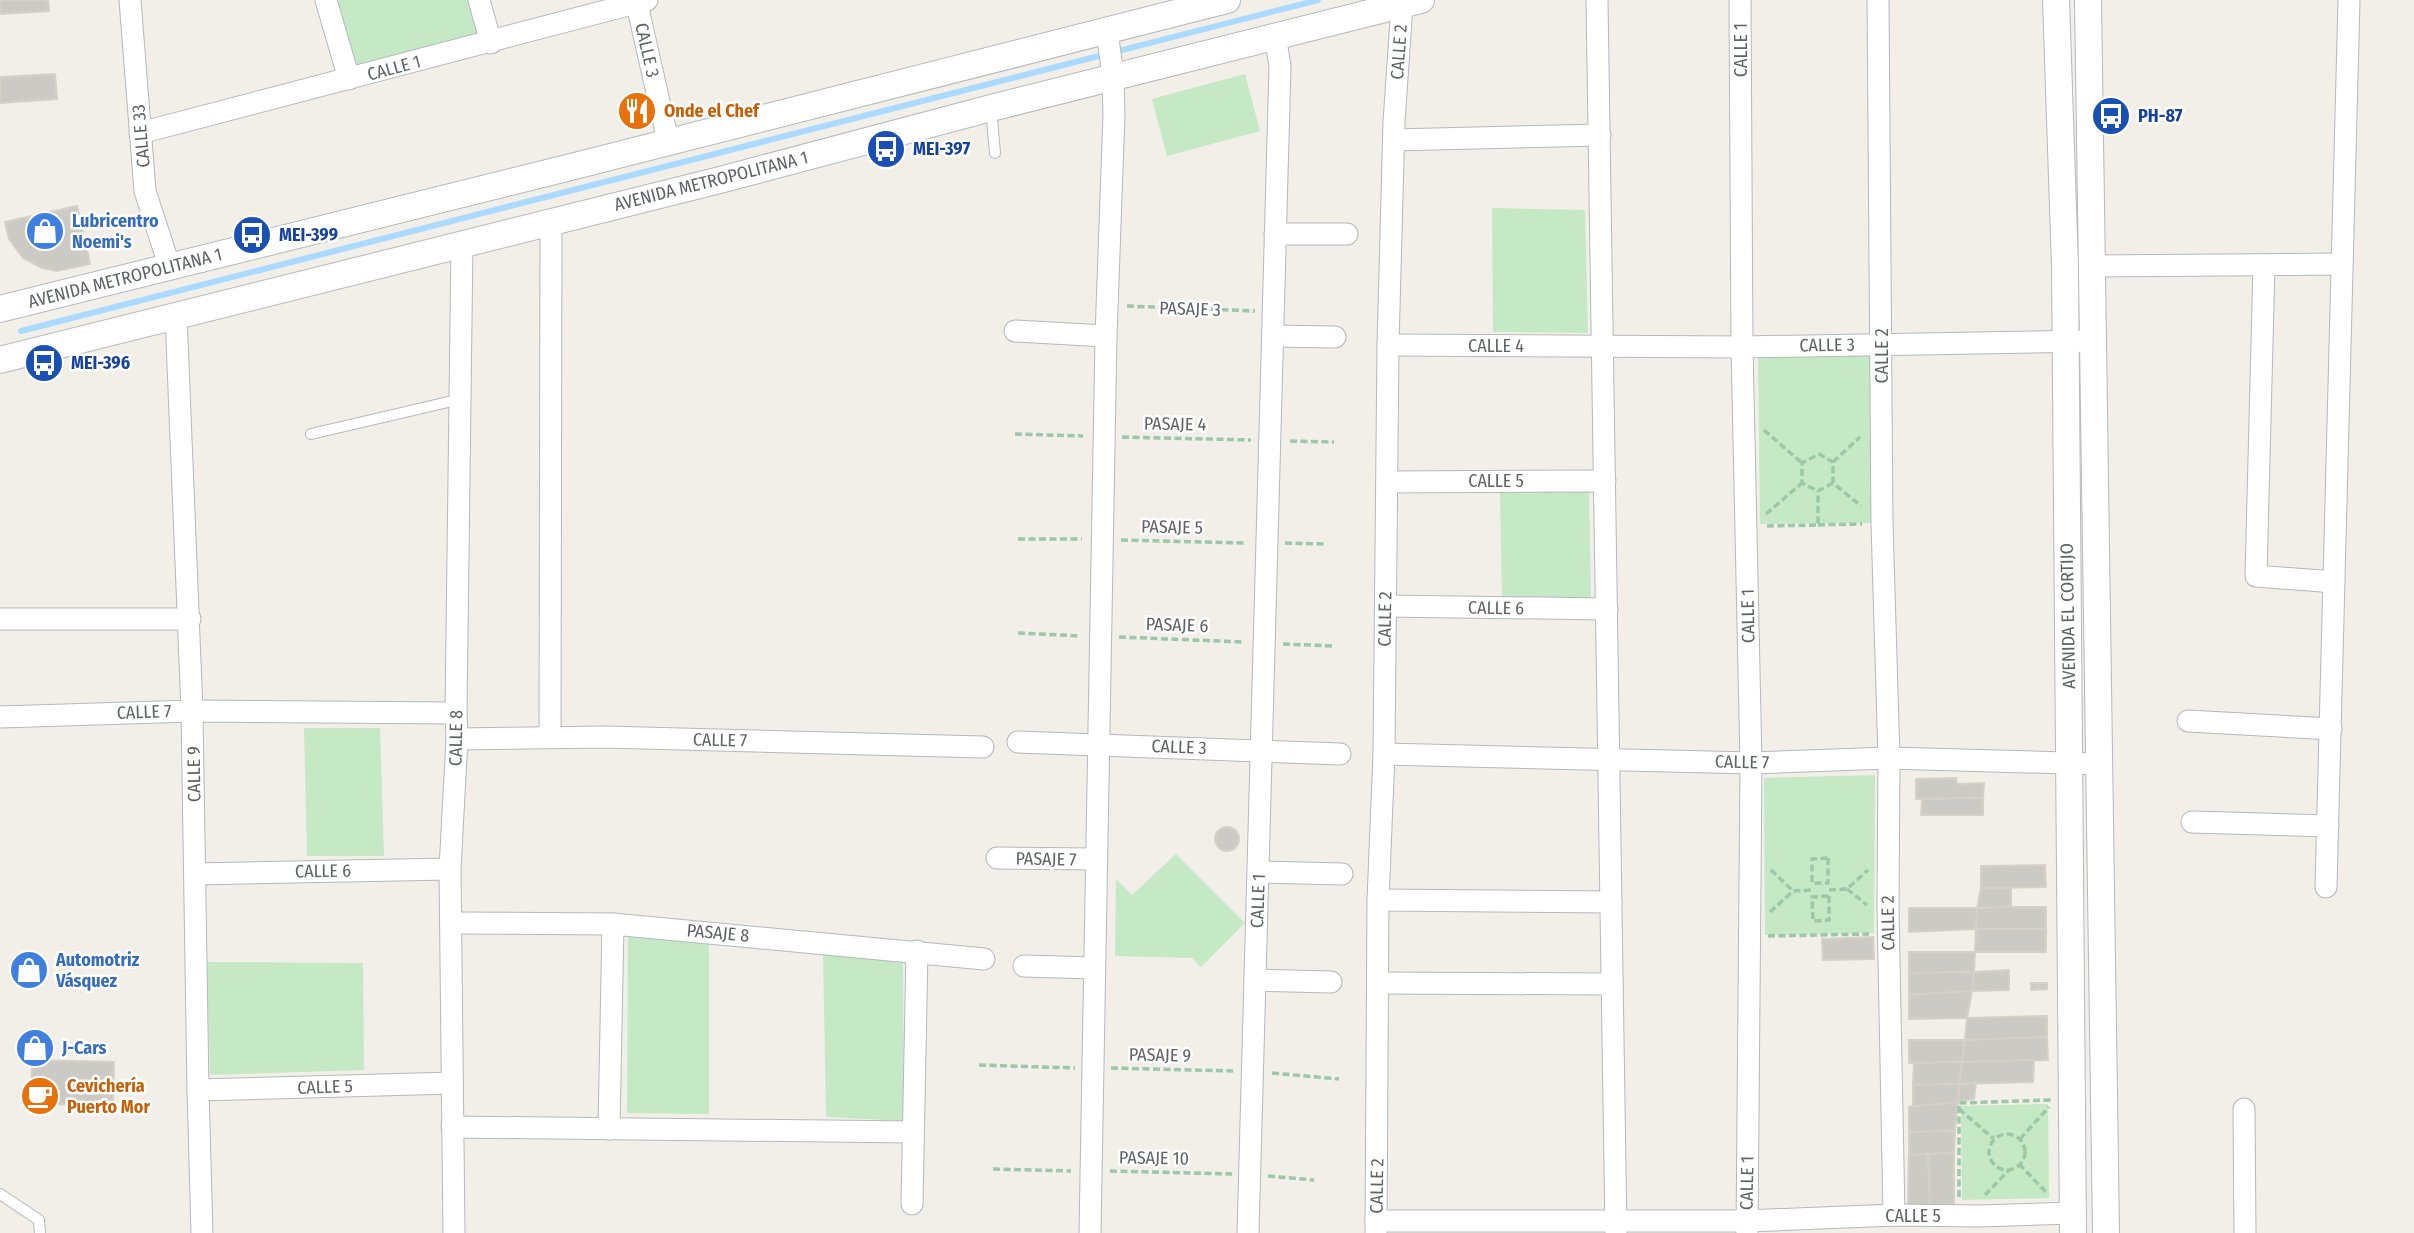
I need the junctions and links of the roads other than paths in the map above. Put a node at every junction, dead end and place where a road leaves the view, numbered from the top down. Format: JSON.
{"nodes":[{"id":1,"x":130,"y":0,"type":"edge"},
{"id":2,"x":326,"y":0,"type":"edge"},
{"id":3,"x":479,"y":0,"type":"edge"},
{"id":4,"x":1227,"y":0,"type":"edge"},
{"id":5,"x":1597,"y":0,"type":"edge"},
{"id":6,"x":1740,"y":0,"type":"edge"},
{"id":7,"x":1878,"y":0,"type":"edge"},
{"id":8,"x":2056,"y":0,"type":"edge"},
{"id":9,"x":2088,"y":0,"type":"edge"},
{"id":10,"x":2349,"y":0,"type":"edge"},
{"id":11,"x":640,"y":1,"type":"edge"},
{"id":12,"x":1411,"y":2,"type":"edge"},
{"id":13,"x":1108,"y":36,"type":"junction"},
{"id":14,"x":1275,"y":36,"type":"junction"},
{"id":15,"x":491,"y":43,"type":"junction"},
{"id":16,"x":982,"y":68,"type":"junction"},
{"id":17,"x":1113,"y":72,"type":"junction"},
{"id":18,"x":349,"y":79,"type":"junction"},
{"id":19,"x":990,"y":103,"type":"junction"},
{"id":20,"x":140,"y":133,"type":"junction"},
{"id":21,"x":1600,"y":135,"type":"junction"},
{"id":22,"x":1394,"y":140,"type":"junction"},
{"id":23,"x":668,"y":141,"type":"junction"},
{"id":24,"x":995,"y":153,"type":"dead end"},
{"id":25,"x":551,"y":221,"type":"junction"},
{"id":26,"x":1275,"y":234,"type":"junction"},
{"id":27,"x":1347,"y":234,"type":"dead end"},
{"id":28,"x":463,"y":243,"type":"junction"},
{"id":29,"x":2341,"y":264,"type":"junction"},
{"id":30,"x":2264,"y":265,"type":"junction"},
{"id":31,"x":2092,"y":266,"type":"junction"},
{"id":32,"x":170,"y":268,"type":"junction"},
{"id":33,"x":0,"y":309,"type":"edge"},
{"id":34,"x":176,"y":315,"type":"junction"},
{"id":35,"x":1015,"y":331,"type":"dead end"},
{"id":36,"x":1106,"y":336,"type":"junction"},
{"id":37,"x":1273,"y":336,"type":"junction"},
{"id":38,"x":1335,"y":337,"type":"dead end"},
{"id":39,"x":2066,"y":341,"type":"junction"},
{"id":40,"x":2093,"y":341,"type":"junction"},
{"id":41,"x":1882,"y":344,"type":"junction"},
{"id":42,"x":1388,"y":345,"type":"junction"},
{"id":43,"x":1604,"y":347,"type":"junction"},
{"id":44,"x":1742,"y":347,"type":"junction"},
{"id":45,"x":0,"y":360,"type":"edge"},
{"id":46,"x":461,"y":398,"type":"junction"},
{"id":47,"x":311,"y":434,"type":"dead end"},
{"id":48,"x":1605,"y":481,"type":"junction"},
{"id":49,"x":1387,"y":482,"type":"junction"},
{"id":50,"x":2334,"y":582,"type":"junction"},
{"id":51,"x":1386,"y":606,"type":"junction"},
{"id":52,"x":1607,"y":609,"type":"junction"},
{"id":53,"x":0,"y":619,"type":"edge"},
{"id":54,"x":190,"y":619,"type":"junction"},
{"id":55,"x":192,"y":711,"type":"junction"},
{"id":56,"x":456,"y":713,"type":"junction"},
{"id":57,"x":0,"y":717,"type":"edge"},
{"id":58,"x":2188,"y":722,"type":"dead end"},
{"id":59,"x":2331,"y":729,"type":"junction"},
{"id":60,"x":550,"y":736,"type":"junction"},
{"id":61,"x":457,"y":738,"type":"junction"},
{"id":62,"x":1018,"y":742,"type":"dead end"},
{"id":63,"x":1098,"y":744,"type":"junction"},
{"id":64,"x":983,"y":747,"type":"dead end"},
{"id":65,"x":1261,"y":750,"type":"junction"},
{"id":66,"x":1340,"y":754,"type":"dead end"},
{"id":67,"x":1384,"y":754,"type":"junction"},
{"id":68,"x":1608,"y":758,"type":"junction"},
{"id":69,"x":1889,"y":758,"type":"junction"},
{"id":70,"x":1751,"y":763,"type":"junction"},
{"id":71,"x":2070,"y":763,"type":"junction"},
{"id":72,"x":2100,"y":764,"type":"junction"},
{"id":73,"x":2192,"y":822,"type":"dead end"},
{"id":74,"x":2328,"y":826,"type":"junction"},
{"id":75,"x":998,"y":858,"type":"dead end"},
{"id":76,"x":1095,"y":859,"type":"junction"},
{"id":77,"x":450,"y":869,"type":"junction"},
{"id":78,"x":1259,"y":872,"type":"junction"},
{"id":79,"x":196,"y":874,"type":"junction"},
{"id":80,"x":1342,"y":874,"type":"dead end"},
{"id":81,"x":2326,"y":887,"type":"dead end"},
{"id":82,"x":1378,"y":900,"type":"junction"},
{"id":83,"x":1611,"y":902,"type":"junction"},
{"id":84,"x":451,"y":923,"type":"junction"},
{"id":85,"x":613,"y":924,"type":"junction"},
{"id":86,"x":917,"y":951,"type":"junction"},
{"id":87,"x":984,"y":958,"type":"dead end"},
{"id":88,"x":1024,"y":966,"type":"dead end"},
{"id":89,"x":1093,"y":968,"type":"junction"},
{"id":90,"x":1255,"y":980,"type":"junction"},
{"id":91,"x":1331,"y":982,"type":"dead end"},
{"id":92,"x":1378,"y":983,"type":"junction"},
{"id":93,"x":1612,"y":984,"type":"junction"},
{"id":94,"x":452,"y":1083,"type":"junction"},
{"id":95,"x":198,"y":1090,"type":"junction"},
{"id":96,"x":2244,"y":1109,"type":"dead end"},
{"id":97,"x":452,"y":1127,"type":"junction"},
{"id":98,"x":609,"y":1129,"type":"junction"},
{"id":99,"x":913,"y":1132,"type":"junction"},
{"id":100,"x":0,"y":1195,"type":"edge"},
{"id":101,"x":912,"y":1204,"type":"dead end"},
{"id":102,"x":2072,"y":1214,"type":"edge"},
{"id":103,"x":1894,"y":1215,"type":"junction"},
{"id":104,"x":1376,"y":1227,"type":"edge"},
{"id":105,"x":1616,"y":1227,"type":"edge"},
{"id":106,"x":1746,"y":1227,"type":"edge"},
{"id":107,"x":40,"y":1233,"type":"edge"},
{"id":108,"x":202,"y":1233,"type":"edge"},
{"id":109,"x":454,"y":1233,"type":"edge"},
{"id":110,"x":1090,"y":1233,"type":"edge"},
{"id":111,"x":1248,"y":1233,"type":"edge"},
{"id":112,"x":2106,"y":1233,"type":"edge"},
{"id":113,"x":2245,"y":1233,"type":"edge"}],
"edges":[{"from":1,"to":20,"type":"street","name":"CALLE 33"},
{"from":2,"to":18,"type":"street"},
{"from":3,"to":15,"type":"street"},
{"from":4,"to":13,"type":"street","name":"AVENIDA METROPOLITANA 1"},
{"from":5,"to":21,"type":"street"},
{"from":6,"to":44,"type":"street","name":"CALLE 1"},
{"from":7,"to":41,"type":"street","name":"CALLE 2"},
{"from":8,"to":39,"type":"street","name":"AVENIDA EL CORTIJO"},
{"from":9,"to":31,"type":"street","name":"AVENIDA EL CORTIJO"},
{"from":10,"to":29,"type":"street"},
{"from":11,"to":15,"type":"street","name":"CALLE 1"},
{"from":11,"to":23,"type":"street","name":"CALLE 3"},
{"from":12,"to":14,"type":"street","name":"AVENIDA METROPOLITANA 1"},
{"from":12,"to":22,"type":"street","name":"CALLE 2"},
{"from":13,"to":16,"type":"street","name":"AVENIDA METROPOLITANA 1"},
{"from":13,"to":17,"type":"street"},
{"from":14,"to":17,"type":"street","name":"AVENIDA METROPOLITANA 1"},
{"from":14,"to":26,"type":"street","name":"CALLE 1"},
{"from":15,"to":18,"type":"street","name":"CALLE 1"},
{"from":16,"to":19,"type":"street"},
{"from":16,"to":23,"type":"street","name":"AVENIDA METROPOLITANA 1"},
{"from":17,"to":19,"type":"street","name":"AVENIDA METROPOLITANA 1"},
{"from":17,"to":36,"type":"street"},
{"from":18,"to":20,"type":"street","name":"CALLE 1"},
{"from":19,"to":24,"type":"lane"},
{"from":19,"to":25,"type":"street","name":"AVENIDA METROPOLITANA 1"},
{"from":20,"to":32,"type":"street","name":"CALLE 33"},
{"from":21,"to":22,"type":"street"},
{"from":21,"to":43,"type":"street"},
{"from":22,"to":42,"type":"street","name":"CALLE 2"},
{"from":23,"to":32,"type":"street","name":"AVENIDA METROPOLITANA 1"},
{"from":25,"to":28,"type":"street","name":"AVENIDA METROPOLITANA 1"},
{"from":25,"to":60,"type":"street"},
{"from":26,"to":27,"type":"street"},
{"from":26,"to":37,"type":"street","name":"CALLE 1"},
{"from":28,"to":34,"type":"street","name":"AVENIDA METROPOLITANA 1"},
{"from":28,"to":46,"type":"street","name":"CALLE 8"},
{"from":29,"to":30,"type":"street"},
{"from":29,"to":50,"type":"street"},
{"from":30,"to":31,"type":"street"},
{"from":30,"to":50,"type":"street"},
{"from":31,"to":40,"type":"street","name":"AVENIDA EL CORTIJO"},
{"from":32,"to":33,"type":"street","name":"AVENIDA METROPOLITANA 1"},
{"from":34,"to":45,"type":"street","name":"AVENIDA METROPOLITANA 1"},
{"from":34,"to":54,"type":"street","name":"CALLE 9"},
{"from":35,"to":36,"type":"street"},
{"from":36,"to":63,"type":"street"},
{"from":37,"to":38,"type":"street"},
{"from":37,"to":65,"type":"street","name":"CALLE 1"},
{"from":39,"to":40,"type":"street","name":"CALLE 3"},
{"from":39,"to":41,"type":"street","name":"CALLE 3"},
{"from":39,"to":71,"type":"street","name":"AVENIDA EL CORTIJO"},
{"from":40,"to":72,"type":"street","name":"AVENIDA EL CORTIJO"},
{"from":41,"to":44,"type":"street","name":"CALLE 3"},
{"from":41,"to":69,"type":"street","name":"CALLE 2"},
{"from":42,"to":43,"type":"street","name":"CALLE 4"},
{"from":42,"to":49,"type":"street","name":"CALLE 2"},
{"from":43,"to":44,"type":"street","name":"CALLE 3"},
{"from":43,"to":48,"type":"street"},
{"from":44,"to":70,"type":"street","name":"CALLE 1"},
{"from":46,"to":47,"type":"lane"},
{"from":46,"to":56,"type":"street","name":"CALLE 8"},
{"from":48,"to":49,"type":"street","name":"CALLE 5"},
{"from":48,"to":52,"type":"street"},
{"from":49,"to":51,"type":"street","name":"CALLE 2"},
{"from":50,"to":59,"type":"street"},
{"from":51,"to":52,"type":"street","name":"CALLE 6"},
{"from":51,"to":67,"type":"street","name":"CALLE 2"},
{"from":52,"to":68,"type":"street"},
{"from":53,"to":54,"type":"street"},
{"from":54,"to":55,"type":"street","name":"CALLE 9"},
{"from":55,"to":56,"type":"street","name":"CALLE 7"},
{"from":55,"to":57,"type":"street","name":"CALLE 7"},
{"from":55,"to":79,"type":"street","name":"CALLE 9"},
{"from":56,"to":61,"type":"street","name":"CALLE 8"},
{"from":58,"to":59,"type":"street"},
{"from":59,"to":74,"type":"street"},
{"from":60,"to":61,"type":"street","name":"CALLE 7"},
{"from":60,"to":64,"type":"street","name":"CALLE 7"},
{"from":61,"to":77,"type":"street","name":"CALLE 8"},
{"from":62,"to":63,"type":"street","name":"CALLE 3"},
{"from":63,"to":65,"type":"street","name":"CALLE 3"},
{"from":63,"to":76,"type":"street"},
{"from":65,"to":66,"type":"street","name":"CALLE 3"},
{"from":65,"to":78,"type":"street","name":"CALLE 1"},
{"from":67,"to":68,"type":"street","name":"CALLE 7"},
{"from":67,"to":82,"type":"street","name":"CALLE 2"},
{"from":68,"to":70,"type":"street","name":"CALLE 7"},
{"from":68,"to":83,"type":"street"},
{"from":69,"to":70,"type":"street","name":"CALLE 7"},
{"from":69,"to":71,"type":"street","name":"CALLE 7"},
{"from":69,"to":103,"type":"street","name":"CALLE 2"},
{"from":70,"to":106,"type":"street","name":"CALLE 1"},
{"from":71,"to":72,"type":"street","name":"CALLE 7"},
{"from":71,"to":102,"type":"street","name":"AVENIDA EL CORTIJO"},
{"from":72,"to":112,"type":"street","name":"AVENIDA EL CORTIJO"},
{"from":73,"to":74,"type":"street"},
{"from":74,"to":81,"type":"street"},
{"from":75,"to":76,"type":"street","name":"PASAJE 7"},
{"from":76,"to":89,"type":"street"},
{"from":77,"to":79,"type":"street","name":"CALLE 6"},
{"from":77,"to":84,"type":"street","name":"CALLE 8"},
{"from":78,"to":80,"type":"street"},
{"from":78,"to":90,"type":"street","name":"CALLE 1"},
{"from":79,"to":95,"type":"street","name":"CALLE 9"},
{"from":82,"to":83,"type":"street"},
{"from":82,"to":92,"type":"street","name":"CALLE 2"},
{"from":83,"to":93,"type":"street"},
{"from":84,"to":85,"type":"street","name":"PASAJE 8"},
{"from":84,"to":94,"type":"street","name":"CALLE 8"},
{"from":85,"to":86,"type":"street","name":"PASAJE 8"},
{"from":85,"to":98,"type":"street"},
{"from":86,"to":87,"type":"street","name":"PASAJE 8"},
{"from":86,"to":99,"type":"street"},
{"from":88,"to":89,"type":"street"},
{"from":89,"to":110,"type":"street"},
{"from":90,"to":91,"type":"street"},
{"from":90,"to":111,"type":"street","name":"CALLE 1"},
{"from":92,"to":93,"type":"street"},
{"from":92,"to":104,"type":"street","name":"CALLE 2"},
{"from":93,"to":105,"type":"street"},
{"from":94,"to":95,"type":"street","name":"CALLE 5"},
{"from":94,"to":97,"type":"street","name":"CALLE 8"},
{"from":95,"to":108,"type":"street","name":"CALLE 9"},
{"from":96,"to":113,"type":"street"},
{"from":97,"to":98,"type":"street"},
{"from":97,"to":109,"type":"street","name":"CALLE 8"},
{"from":98,"to":99,"type":"street"},
{"from":99,"to":101,"type":"street"},
{"from":100,"to":107,"type":"lane"},
{"from":102,"to":103,"type":"street","name":"CALLE 5"},
{"from":103,"to":106,"type":"street","name":"CALLE 5"},
{"from":104,"to":105,"type":"street","name":"CALLE 5"},
{"from":105,"to":106,"type":"street","name":"CALLE 5"}]}
